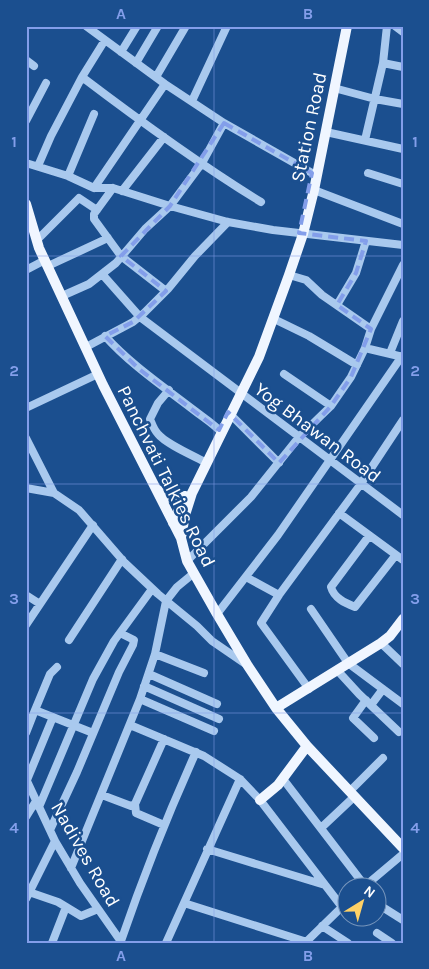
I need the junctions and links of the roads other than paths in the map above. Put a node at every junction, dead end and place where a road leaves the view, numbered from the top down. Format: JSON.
{"nodes":[{"id":1,"x":86,"y":26,"type":"edge"},
{"id":2,"x":137,"y":26,"type":"edge"},
{"id":3,"x":158,"y":26,"type":"edge"},
{"id":4,"x":186,"y":26,"type":"edge"},
{"id":5,"x":227,"y":26,"type":"edge"},
{"id":6,"x":341,"y":26,"type":"edge"},
{"id":7,"x":347,"y":26,"type":"edge"},
{"id":8,"x":387,"y":26,"type":"edge"},
{"id":9,"x":396,"y":26,"type":"edge"},
{"id":10,"x":403,"y":32,"type":"edge"},
{"id":11,"x":105,"y":40,"type":"junction"},
{"id":12,"x":121,"y":52,"type":"junction"},
{"id":13,"x":26,"y":60,"type":"edge"},
{"id":14,"x":136,"y":63,"type":"junction"},
{"id":15,"x":384,"y":63,"type":"junction"},
{"id":16,"x":34,"y":66,"type":"dead end"},
{"id":17,"x":403,"y":67,"type":"edge"},
{"id":18,"x":82,"y":77,"type":"junction"},
{"id":19,"x":156,"y":77,"type":"junction"},
{"id":20,"x":46,"y":83,"type":"dead end"},
{"id":21,"x":165,"y":84,"type":"junction"},
{"id":22,"x":334,"y":88,"type":"junction"},
{"id":23,"x":375,"y":99,"type":"junction"},
{"id":24,"x":192,"y":101,"type":"junction"},
{"id":25,"x":403,"y":104,"type":"edge"},
{"id":26,"x":94,"y":114,"type":"dead end"},
{"id":27,"x":26,"y":121,"type":"edge"},
{"id":28,"x":140,"y":121,"type":"junction"},
{"id":29,"x":224,"y":123,"type":"junction"},
{"id":30,"x":326,"y":132,"type":"junction"},
{"id":31,"x":164,"y":137,"type":"junction"},
{"id":32,"x":365,"y":140,"type":"junction"},
{"id":33,"x":403,"y":149,"type":"edge"},
{"id":34,"x":26,"y":163,"type":"edge"},
{"id":35,"x":202,"y":163,"type":"junction"},
{"id":36,"x":38,"y":166,"type":"junction"},
{"id":37,"x":368,"y":173,"type":"dead end"},
{"id":38,"x":314,"y":174,"type":"junction"},
{"id":39,"x":68,"y":176,"type":"junction"},
{"id":40,"x":403,"y":184,"type":"edge"},
{"id":41,"x":94,"y":188,"type":"junction"},
{"id":42,"x":113,"y":188,"type":"junction"},
{"id":43,"x":314,"y":190,"type":"junction"},
{"id":44,"x":122,"y":191,"type":"junction"},
{"id":45,"x":261,"y":202,"type":"dead end"},
{"id":46,"x":26,"y":204,"type":"edge"},
{"id":47,"x":170,"y":206,"type":"junction"},
{"id":48,"x":97,"y":210,"type":"junction"},
{"id":49,"x":228,"y":222,"type":"junction"},
{"id":50,"x":403,"y":224,"type":"edge"},
{"id":51,"x":301,"y":233,"type":"junction"},
{"id":52,"x":108,"y":238,"type":"junction"},
{"id":53,"x":37,"y":240,"type":"junction"},
{"id":54,"x":366,"y":242,"type":"junction"},
{"id":55,"x":403,"y":245,"type":"edge"},
{"id":56,"x":121,"y":256,"type":"junction"},
{"id":57,"x":47,"y":263,"type":"junction"},
{"id":58,"x":403,"y":265,"type":"edge"},
{"id":59,"x":26,"y":270,"type":"edge"},
{"id":60,"x":102,"y":274,"type":"junction"},
{"id":61,"x":290,"y":275,"type":"junction"},
{"id":62,"x":166,"y":291,"type":"junction"},
{"id":63,"x":62,"y":296,"type":"junction"},
{"id":64,"x":337,"y":305,"type":"junction"},
{"id":65,"x":140,"y":317,"type":"junction"},
{"id":66,"x":274,"y":319,"type":"junction"},
{"id":67,"x":403,"y":321,"type":"edge"},
{"id":68,"x":371,"y":329,"type":"junction"},
{"id":69,"x":105,"y":336,"type":"junction"},
{"id":70,"x":86,"y":347,"type":"junction"},
{"id":71,"x":365,"y":348,"type":"junction"},
{"id":72,"x":390,"y":353,"type":"junction"},
{"id":73,"x":402,"y":356,"type":"edge"},
{"id":74,"x":357,"y":364,"type":"junction"},
{"id":75,"x":98,"y":374,"type":"junction"},
{"id":76,"x":284,"y":374,"type":"dead end"},
{"id":77,"x":169,"y":390,"type":"junction"},
{"id":78,"x":240,"y":393,"type":"junction"},
{"id":79,"x":331,"y":406,"type":"junction"},
{"id":80,"x":26,"y":408,"type":"edge"},
{"id":81,"x":231,"y":415,"type":"junction"},
{"id":82,"x":402,"y":421,"type":"edge"},
{"id":83,"x":220,"y":432,"type":"junction"},
{"id":84,"x":299,"y":437,"type":"junction"},
{"id":85,"x":26,"y":438,"type":"edge"},
{"id":86,"x":330,"y":461,"type":"junction"},
{"id":87,"x":205,"y":462,"type":"junction"},
{"id":88,"x":279,"y":463,"type":"junction"},
{"id":89,"x":360,"y":484,"type":"junction"},
{"id":90,"x":26,"y":488,"type":"edge"},
{"id":91,"x":156,"y":488,"type":"junction"},
{"id":92,"x":54,"y":493,"type":"junction"},
{"id":93,"x":185,"y":496,"type":"junction"},
{"id":94,"x":339,"y":513,"type":"junction"},
{"id":95,"x":403,"y":515,"type":"edge"},
{"id":96,"x":174,"y":523,"type":"junction"},
{"id":97,"x":93,"y":525,"type":"junction"},
{"id":98,"x":369,"y":536,"type":"junction"},
{"id":99,"x":181,"y":538,"type":"junction"},
{"id":100,"x":395,"y":556,"type":"junction"},
{"id":101,"x":122,"y":559,"type":"junction"},
{"id":102,"x":403,"y":560,"type":"edge"},
{"id":103,"x":187,"y":561,"type":"junction"},
{"id":104,"x":194,"y":573,"type":"junction"},
{"id":105,"x":246,"y":577,"type":"junction"},
{"id":106,"x":152,"y":589,"type":"junction"},
{"id":107,"x":279,"y":595,"type":"junction"},
{"id":108,"x":26,"y":596,"type":"edge"},
{"id":109,"x":166,"y":601,"type":"junction"},
{"id":110,"x":40,"y":604,"type":"junction"},
{"id":111,"x":311,"y":608,"type":"dead end"},
{"id":112,"x":217,"y":614,"type":"junction"},
{"id":113,"x":403,"y":619,"type":"edge"},
{"id":114,"x":26,"y":625,"type":"edge"},
{"id":115,"x":120,"y":633,"type":"junction"},
{"id":116,"x":69,"y":640,"type":"dead end"},
{"id":117,"x":381,"y":643,"type":"junction"},
{"id":118,"x":155,"y":654,"type":"junction"},
{"id":119,"x":348,"y":663,"type":"junction"},
{"id":120,"x":403,"y":664,"type":"edge"},
{"id":121,"x":248,"y":666,"type":"junction"},
{"id":122,"x":57,"y":667,"type":"dead end"},
{"id":123,"x":337,"y":670,"type":"junction"},
{"id":124,"x":149,"y":674,"type":"junction"},
{"id":125,"x":204,"y":674,"type":"dead end"},
{"id":126,"x":144,"y":686,"type":"junction"},
{"id":127,"x":310,"y":689,"type":"junction"},
{"id":128,"x":383,"y":690,"type":"junction"},
{"id":129,"x":140,"y":699,"type":"junction"},
{"id":130,"x":368,"y":702,"type":"junction"},
{"id":131,"x":217,"y":704,"type":"dead end"},
{"id":132,"x":403,"y":704,"type":"edge"},
{"id":133,"x":276,"y":708,"type":"junction"},
{"id":134,"x":35,"y":710,"type":"junction"},
{"id":135,"x":53,"y":716,"type":"junction"},
{"id":136,"x":219,"y":719,"type":"dead end"},
{"id":137,"x":73,"y":724,"type":"junction"},
{"id":138,"x":130,"y":725,"type":"junction"},
{"id":139,"x":214,"y":731,"type":"dead end"},
{"id":140,"x":399,"y":732,"type":"dead end"},
{"id":141,"x":26,"y":733,"type":"edge"},
{"id":142,"x":93,"y":733,"type":"junction"},
{"id":143,"x":374,"y":738,"type":"dead end"},
{"id":144,"x":164,"y":739,"type":"junction"},
{"id":145,"x":307,"y":746,"type":"junction"},
{"id":146,"x":196,"y":752,"type":"junction"},
{"id":147,"x":383,"y":758,"type":"dead end"},
{"id":148,"x":240,"y":779,"type":"junction"},
{"id":149,"x":282,"y":779,"type":"junction"},
{"id":150,"x":26,"y":780,"type":"edge"},
{"id":151,"x":352,"y":793,"type":"junction"},
{"id":152,"x":102,"y":795,"type":"junction"},
{"id":153,"x":260,"y":800,"type":"junction"},
{"id":154,"x":37,"y":804,"type":"junction"},
{"id":155,"x":135,"y":804,"type":"junction"},
{"id":156,"x":26,"y":817,"type":"edge"},
{"id":157,"x":164,"y":825,"type":"junction"},
{"id":158,"x":321,"y":828,"type":"junction"},
{"id":159,"x":50,"y":830,"type":"junction"},
{"id":160,"x":55,"y":841,"type":"junction"},
{"id":161,"x":403,"y":848,"type":"edge"},
{"id":162,"x":208,"y":849,"type":"junction"},
{"id":163,"x":403,"y":854,"type":"edge"},
{"id":164,"x":71,"y":868,"type":"junction"},
{"id":165,"x":357,"y":876,"type":"edge"},
{"id":166,"x":377,"y":876,"type":"edge"},
{"id":167,"x":325,"y":885,"type":"junction"},
{"id":168,"x":27,"y":894,"type":"edge"},
{"id":169,"x":336,"y":897,"type":"edge"},
{"id":170,"x":184,"y":903,"type":"junction"},
{"id":171,"x":66,"y":907,"type":"junction"},
{"id":172,"x":98,"y":909,"type":"junction"},
{"id":173,"x":386,"y":909,"type":"edge"},
{"id":174,"x":336,"y":913,"type":"edge"},
{"id":175,"x":403,"y":920,"type":"edge"},
{"id":176,"x":322,"y":926,"type":"junction"},
{"id":177,"x":377,"y":933,"type":"dead end"},
{"id":178,"x":122,"y":942,"type":"edge"},
{"id":179,"x":306,"y":942,"type":"edge"},
{"id":180,"x":52,"y":943,"type":"edge"},
{"id":181,"x":166,"y":943,"type":"edge"},
{"id":182,"x":348,"y":943,"type":"edge"},
{"id":183,"x":392,"y":943,"type":"edge"}],
"edges":[{"from":1,"to":11,"type":"street"},
{"from":2,"to":12,"type":"street"},
{"from":3,"to":14,"type":"street"},
{"from":4,"to":19,"type":"street"},
{"from":5,"to":24,"type":"street"},
{"from":6,"to":38,"type":"main road","name":"Station Road"},
{"from":7,"to":22,"type":"main road","name":"Station Road"},
{"from":8,"to":15,"type":"street"},
{"from":9,"to":10,"type":"street"},
{"from":11,"to":12,"type":"street"},
{"from":11,"to":18,"type":"street"},
{"from":12,"to":14,"type":"street"},
{"from":13,"to":16,"type":"street"},
{"from":14,"to":19,"type":"street"},
{"from":15,"to":17,"type":"street"},
{"from":15,"to":23,"type":"street"},
{"from":18,"to":28,"type":"street"},
{"from":18,"to":36,"type":"street"},
{"from":19,"to":21,"type":"street"},
{"from":20,"to":27,"type":"street"},
{"from":21,"to":24,"type":"street"},
{"from":21,"to":28,"type":"street"},
{"from":22,"to":23,"type":"street"},
{"from":22,"to":30,"type":"main road","name":"Station Road"},
{"from":23,"to":25,"type":"street"},
{"from":23,"to":32,"type":"street"},
{"from":24,"to":29,"type":"street"},
{"from":26,"to":39,"type":"street"},
{"from":28,"to":31,"type":"street"},
{"from":28,"to":41,"type":"street"},
{"from":29,"to":35,"type":"street"},
{"from":29,"to":38,"type":"street"},
{"from":30,"to":32,"type":"street"},
{"from":30,"to":38,"type":"main road","name":"Station Road"},
{"from":31,"to":35,"type":"street"},
{"from":31,"to":44,"type":"street"},
{"from":32,"to":33,"type":"street"},
{"from":34,"to":36,"type":"street"},
{"from":35,"to":45,"type":"street"},
{"from":35,"to":47,"type":"street"},
{"from":36,"to":39,"type":"street"},
{"from":37,"to":40,"type":"street"},
{"from":38,"to":43,"type":"main road","name":"Station Road"},
{"from":38,"to":51,"type":"main road","name":"Station Road"},
{"from":39,"to":41,"type":"street"},
{"from":41,"to":42,"type":"street"},
{"from":42,"to":44,"type":"street"},
{"from":42,"to":48,"type":"street"},
{"from":43,"to":50,"type":"street"},
{"from":43,"to":51,"type":"main road","name":"Station Road"},
{"from":44,"to":47,"type":"street"},
{"from":46,"to":53,"type":"main road","name":"Panchvati Talkies Road"},
{"from":47,"to":49,"type":"street"},
{"from":47,"to":56,"type":"street"},
{"from":48,"to":52,"type":"street"},
{"from":48,"to":53,"type":"street"},
{"from":49,"to":51,"type":"street"},
{"from":49,"to":62,"type":"street"},
{"from":51,"to":54,"type":"street"},
{"from":51,"to":61,"type":"main road"},
{"from":51,"to":78,"type":"main road"},
{"from":52,"to":56,"type":"street"},
{"from":52,"to":57,"type":"street"},
{"from":53,"to":57,"type":"main road","name":"Panchvati Talkies Road"},
{"from":54,"to":55,"type":"street"},
{"from":54,"to":64,"type":"street"},
{"from":56,"to":60,"type":"street"},
{"from":56,"to":62,"type":"street"},
{"from":57,"to":59,"type":"street"},
{"from":57,"to":63,"type":"main road","name":"Panchvati Talkies Road"},
{"from":58,"to":68,"type":"street"},
{"from":60,"to":63,"type":"street"},
{"from":60,"to":65,"type":"street","name":"Yog Bhawan Road"},
{"from":61,"to":64,"type":"street"},
{"from":61,"to":66,"type":"main road"},
{"from":62,"to":65,"type":"street"},
{"from":63,"to":70,"type":"main road","name":"Panchvati Talkies Road"},
{"from":64,"to":68,"type":"street"},
{"from":65,"to":69,"type":"street"},
{"from":65,"to":78,"type":"street","name":"Yog Bhawan Road"},
{"from":66,"to":74,"type":"street"},
{"from":66,"to":78,"type":"main road"},
{"from":67,"to":72,"type":"street"},
{"from":68,"to":71,"type":"street"},
{"from":69,"to":70,"type":"street"},
{"from":69,"to":77,"type":"street"},
{"from":70,"to":75,"type":"main road","name":"Panchvati Talkies Road"},
{"from":71,"to":72,"type":"street"},
{"from":71,"to":74,"type":"street"},
{"from":72,"to":73,"type":"street"},
{"from":73,"to":86,"type":"street"},
{"from":74,"to":79,"type":"street"},
{"from":75,"to":80,"type":"street"},
{"from":75,"to":91,"type":"main road","name":"Panchvati Talkies Road"},
{"from":76,"to":79,"type":"street"},
{"from":77,"to":83,"type":"street"},
{"from":77,"to":87,"type":"street"},
{"from":78,"to":81,"type":"main road"},
{"from":78,"to":83,"type":"main road"},
{"from":78,"to":84,"type":"street","name":"Yog Bhawan Road"},
{"from":79,"to":84,"type":"street"},
{"from":81,"to":83,"type":"main road"},
{"from":81,"to":88,"type":"street"},
{"from":82,"to":89,"type":"street"},
{"from":83,"to":87,"type":"main road"},
{"from":84,"to":86,"type":"street","name":"Yog Bhawan Road"},
{"from":84,"to":88,"type":"street"},
{"from":85,"to":92,"type":"street"},
{"from":86,"to":89,"type":"street","name":"Yog Bhawan Road"},
{"from":86,"to":105,"type":"street"},
{"from":87,"to":93,"type":"main road"},
{"from":87,"to":99,"type":"main road"},
{"from":88,"to":103,"type":"street"},
{"from":89,"to":94,"type":"street"},
{"from":89,"to":95,"type":"street","name":"Yog Bhawan Road"},
{"from":90,"to":92,"type":"street"},
{"from":91,"to":93,"type":"main road"},
{"from":91,"to":96,"type":"main road","name":"Panchvati Talkies Road"},
{"from":92,"to":97,"type":"street"},
{"from":93,"to":96,"type":"main road"},
{"from":94,"to":98,"type":"street"},
{"from":94,"to":107,"type":"street"},
{"from":96,"to":99,"type":"main road","name":"Panchvati Talkies Road"},
{"from":97,"to":101,"type":"street"},
{"from":97,"to":110,"type":"street"},
{"from":98,"to":100,"type":"street"},
{"from":98,"to":100,"type":"street"},
{"from":99,"to":103,"type":"main road","name":"Panchvati Talkies Road"},
{"from":100,"to":102,"type":"street"},
{"from":101,"to":106,"type":"street"},
{"from":101,"to":116,"type":"street"},
{"from":103,"to":104,"type":"main road","name":"Panchvati Talkies Road"},
{"from":104,"to":109,"type":"street"},
{"from":104,"to":112,"type":"main road","name":"Panchvati Talkies Road"},
{"from":105,"to":107,"type":"street"},
{"from":105,"to":112,"type":"street"},
{"from":106,"to":109,"type":"street"},
{"from":106,"to":115,"type":"street"},
{"from":107,"to":127,"type":"street"},
{"from":108,"to":110,"type":"street"},
{"from":109,"to":118,"type":"street"},
{"from":109,"to":121,"type":"street"},
{"from":110,"to":114,"type":"street"},
{"from":111,"to":119,"type":"street"},
{"from":112,"to":121,"type":"main road","name":"Panchvati Talkies Road"},
{"from":113,"to":117,"type":"main road"},
{"from":115,"to":137,"type":"street"},
{"from":115,"to":142,"type":"street"},
{"from":117,"to":119,"type":"main road"},
{"from":117,"to":120,"type":"street"},
{"from":118,"to":124,"type":"street"},
{"from":118,"to":125,"type":"street"},
{"from":119,"to":123,"type":"main road"},
{"from":119,"to":128,"type":"street"},
{"from":121,"to":133,"type":"main road","name":"Panchvati Talkies Road"},
{"from":122,"to":134,"type":"street"},
{"from":123,"to":127,"type":"main road"},
{"from":123,"to":130,"type":"street"},
{"from":124,"to":126,"type":"street"},
{"from":124,"to":131,"type":"street"},
{"from":126,"to":129,"type":"street"},
{"from":126,"to":136,"type":"street"},
{"from":127,"to":133,"type":"main road"},
{"from":128,"to":130,"type":"street"},
{"from":128,"to":132,"type":"street"},
{"from":129,"to":138,"type":"street"},
{"from":129,"to":139,"type":"street"},
{"from":130,"to":140,"type":"street"},
{"from":130,"to":143,"type":"street"},
{"from":133,"to":145,"type":"main road","name":"Panchvati Talkies Road"},
{"from":134,"to":135,"type":"street"},
{"from":134,"to":141,"type":"street"},
{"from":135,"to":137,"type":"street"},
{"from":135,"to":150,"type":"street"},
{"from":137,"to":142,"type":"street"},
{"from":137,"to":154,"type":"street"},
{"from":138,"to":144,"type":"street"},
{"from":138,"to":152,"type":"street"},
{"from":142,"to":159,"type":"street"},
{"from":144,"to":146,"type":"street"},
{"from":144,"to":155,"type":"street"},
{"from":145,"to":149,"type":"main road"},
{"from":145,"to":151,"type":"main road","name":"Panchvati Talkies Road"},
{"from":146,"to":148,"type":"street"},
{"from":146,"to":157,"type":"street"},
{"from":147,"to":151,"type":"street"},
{"from":148,"to":153,"type":"street"},
{"from":148,"to":162,"type":"street"},
{"from":149,"to":153,"type":"main road"},
{"from":149,"to":158,"type":"street"},
{"from":150,"to":154,"type":"street","name":"Nadives Road"},
{"from":151,"to":158,"type":"street"},
{"from":151,"to":161,"type":"main road","name":"Panchvati Talkies Road"},
{"from":152,"to":155,"type":"street"},
{"from":152,"to":164,"type":"street"},
{"from":153,"to":167,"type":"street"},
{"from":154,"to":156,"type":"street"},
{"from":154,"to":159,"type":"street","name":"Nadives Road"},
{"from":155,"to":157,"type":"street"},
{"from":157,"to":178,"type":"street"},
{"from":158,"to":165,"type":"street"},
{"from":159,"to":160,"type":"street","name":"Nadives Road"},
{"from":160,"to":164,"type":"street","name":"Nadives Road"},
{"from":160,"to":168,"type":"street"},
{"from":162,"to":167,"type":"street"},
{"from":162,"to":170,"type":"street"},
{"from":163,"to":166,"type":"street"},
{"from":164,"to":172,"type":"street","name":"Nadives Road"},
{"from":167,"to":169,"type":"street"},
{"from":168,"to":171,"type":"street"},
{"from":170,"to":179,"type":"street"},
{"from":170,"to":181,"type":"street"},
{"from":171,"to":172,"type":"street"},
{"from":171,"to":180,"type":"street"},
{"from":172,"to":178,"type":"street","name":"Nadives Road"},
{"from":173,"to":175,"type":"street"},
{"from":174,"to":176,"type":"street"},
{"from":176,"to":179,"type":"street"},
{"from":176,"to":182,"type":"street"},
{"from":177,"to":183,"type":"street"}]}
